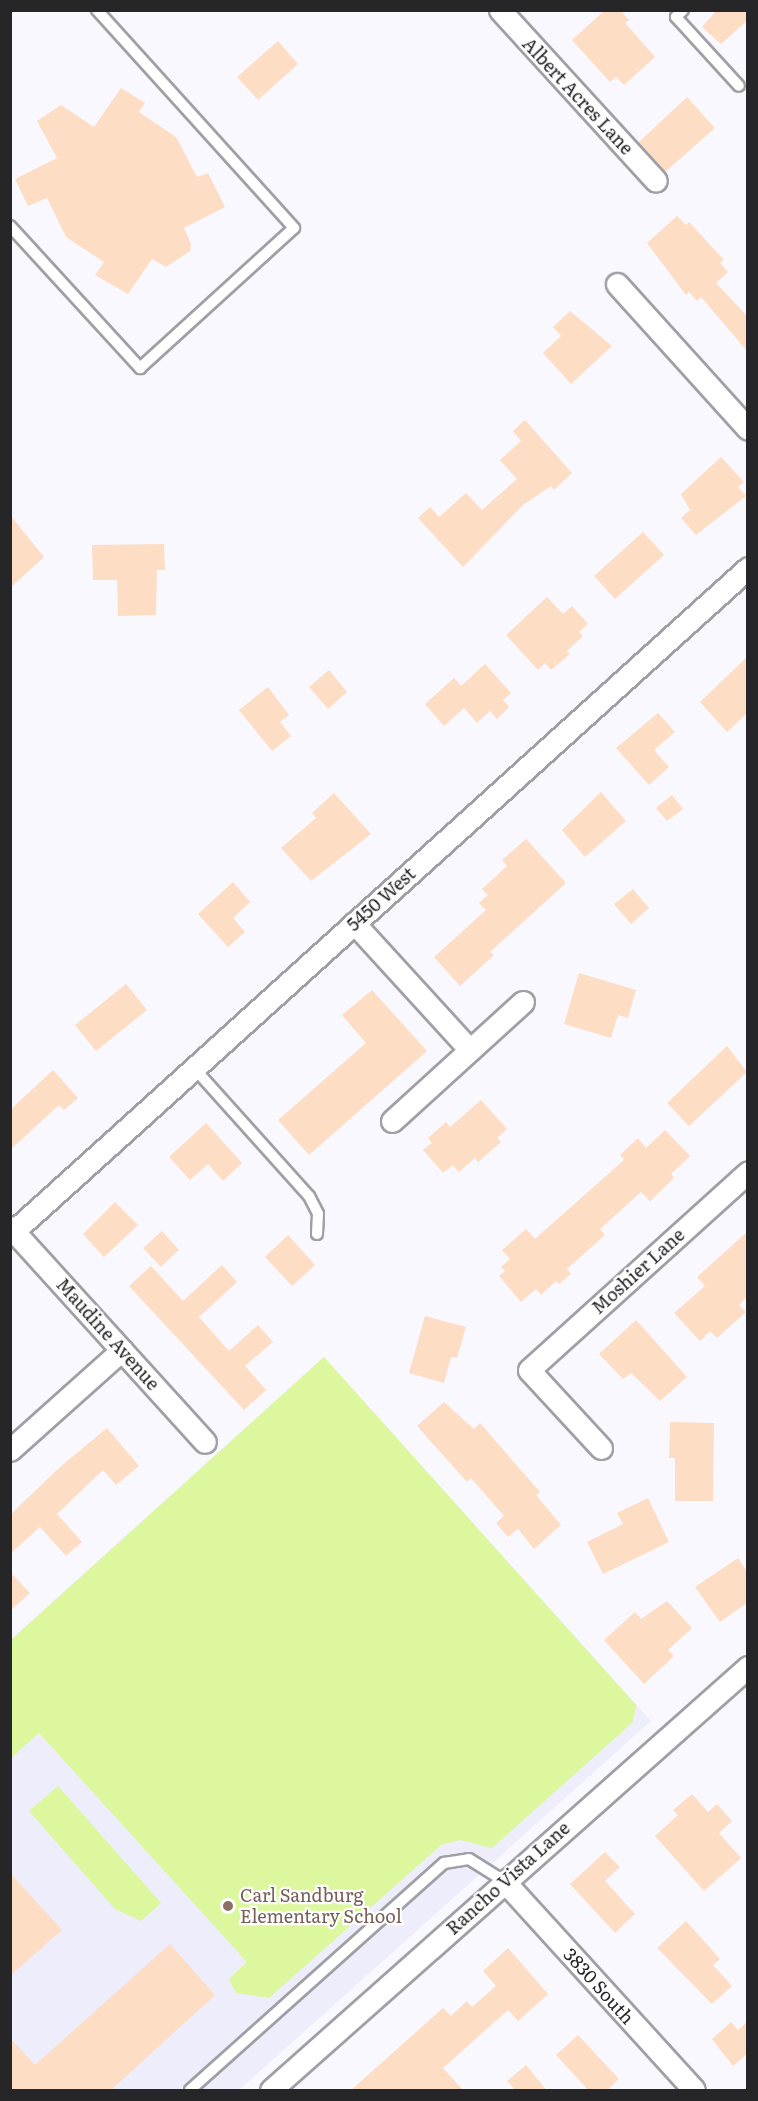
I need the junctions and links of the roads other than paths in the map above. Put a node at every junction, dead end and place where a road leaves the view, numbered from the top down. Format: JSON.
{"nodes":[{"id":1,"x":97,"y":10,"type":"edge"},
{"id":2,"x":500,"y":10,"type":"edge"},
{"id":3,"x":683,"y":10,"type":"edge"},
{"id":4,"x":739,"y":86,"type":"dead end"},
{"id":5,"x":657,"y":181,"type":"dead end"},
{"id":6,"x":10,"y":226,"type":"edge"},
{"id":7,"x":617,"y":284,"type":"dead end"},
{"id":8,"x":747,"y":429,"type":"edge"},
{"id":9,"x":747,"y":568,"type":"edge"},
{"id":10,"x":354,"y":923,"type":"junction"},
{"id":11,"x":522,"y":1002,"type":"dead end"},
{"id":12,"x":470,"y":1050,"type":"junction"},
{"id":13,"x":194,"y":1068,"type":"junction"},
{"id":14,"x":392,"y":1121,"type":"dead end"},
{"id":15,"x":747,"y":1172,"type":"edge"},
{"id":16,"x":13,"y":1229,"type":"edge"},
{"id":17,"x":318,"y":1234,"type":"dead end"},
{"id":18,"x":122,"y":1350,"type":"junction"},
{"id":19,"x":205,"y":1442,"type":"dead end"},
{"id":20,"x":601,"y":1448,"type":"dead end"},
{"id":21,"x":10,"y":1450,"type":"edge"},
{"id":22,"x":747,"y":1667,"type":"edge"},
{"id":23,"x":504,"y":1881,"type":"junction"},
{"id":24,"x":190,"y":2091,"type":"edge"},
{"id":25,"x":271,"y":2091,"type":"edge"},
{"id":26,"x":694,"y":2091,"type":"edge"}],
"edges":[{"from":1,"to":6,"type":"lane"},
{"from":2,"to":5,"type":"street","name":"Albert Acres Lane"},
{"from":3,"to":4,"type":"lane"},
{"from":7,"to":8,"type":"street"},
{"from":9,"to":10,"type":"street","name":"5450 West"},
{"from":10,"to":12,"type":"street"},
{"from":10,"to":13,"type":"street","name":"5450 West"},
{"from":11,"to":12,"type":"street"},
{"from":12,"to":14,"type":"street"},
{"from":13,"to":16,"type":"street","name":"5450 West"},
{"from":13,"to":17,"type":"lane"},
{"from":15,"to":20,"type":"street","name":"Moshier Lane"},
{"from":16,"to":18,"type":"street","name":"Maudine Avenue"},
{"from":18,"to":19,"type":"street","name":"Maudine Avenue"},
{"from":18,"to":21,"type":"street"},
{"from":22,"to":23,"type":"street","name":"Rancho Vista Lane"},
{"from":23,"to":24,"type":"lane"},
{"from":23,"to":25,"type":"street","name":"Rancho Vista Lane"},
{"from":23,"to":26,"type":"street","name":"3830 South"}]}
